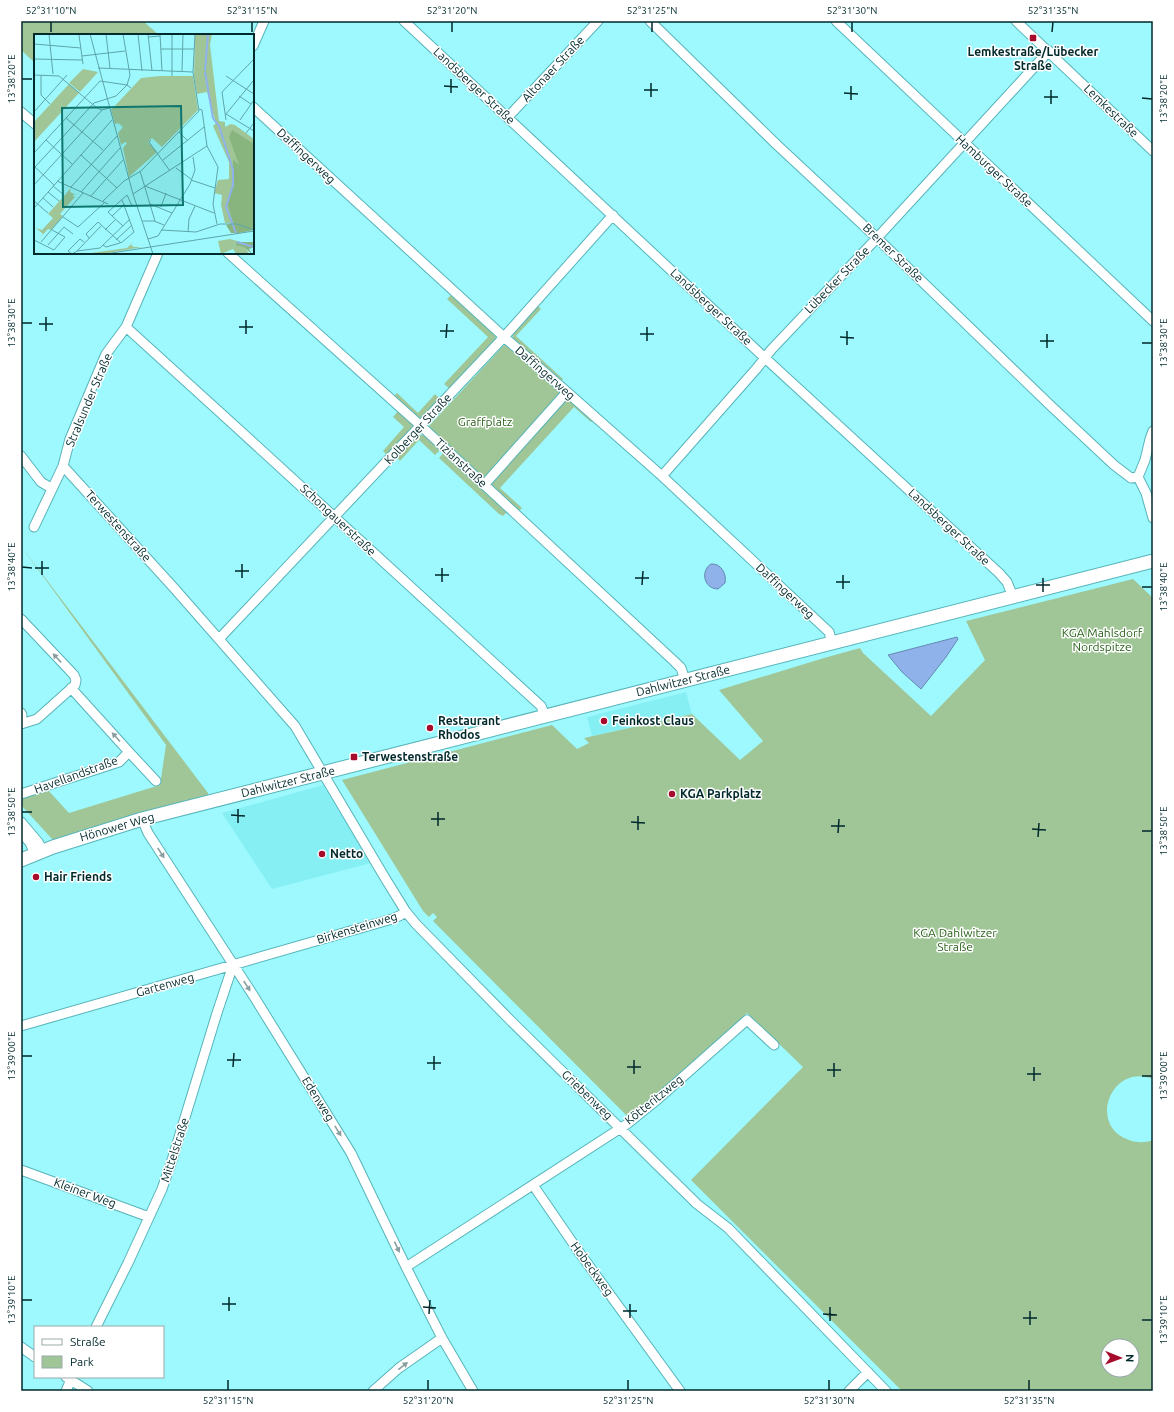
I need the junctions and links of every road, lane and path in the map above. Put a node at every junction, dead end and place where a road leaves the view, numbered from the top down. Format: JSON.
{"nodes":[{"id":1,"x":264,"y":21,"type":"edge"},
{"id":2,"x":404,"y":21,"type":"edge"},
{"id":3,"x":598,"y":21,"type":"edge"},
{"id":4,"x":650,"y":21,"type":"edge"},
{"id":5,"x":836,"y":21,"type":"edge"},
{"id":6,"x":1016,"y":21,"type":"edge"},
{"id":7,"x":254,"y":44,"type":"edge"},
{"id":8,"x":1049,"y":51,"type":"junction"},
{"id":9,"x":254,"y":108,"type":"edge"},
{"id":10,"x":21,"y":112,"type":"edge"},
{"id":11,"x":508,"y":117,"type":"junction"},
{"id":12,"x":34,"y":123,"type":"edge"},
{"id":13,"x":965,"y":143,"type":"junction"},
{"id":14,"x":1153,"y":151,"type":"edge"},
{"id":15,"x":613,"y":216,"type":"junction"},
{"id":16,"x":878,"y":238,"type":"junction"},
{"id":17,"x":158,"y":254,"type":"edge"},
{"id":18,"x":229,"y":254,"type":"edge"},
{"id":19,"x":1153,"y":321,"type":"edge"},
{"id":20,"x":126,"y":327,"type":"junction"},
{"id":21,"x":504,"y":337,"type":"junction"},
{"id":22,"x":765,"y":358,"type":"junction"},
{"id":23,"x":567,"y":392,"type":"junction"},
{"id":24,"x":421,"y":426,"type":"junction"},
{"id":25,"x":1153,"y":431,"type":"edge"},
{"id":26,"x":21,"y":456,"type":"edge"},
{"id":27,"x":63,"y":466,"type":"junction"},
{"id":28,"x":662,"y":476,"type":"junction"},
{"id":29,"x":1138,"y":477,"type":"junction"},
{"id":30,"x":484,"y":485,"type":"junction"},
{"id":31,"x":52,"y":488,"type":"junction"},
{"id":32,"x":334,"y":517,"type":"junction"},
{"id":33,"x":1153,"y":518,"type":"edge"},
{"id":34,"x":34,"y":526,"type":"dead end"},
{"id":35,"x":1153,"y":561,"type":"edge"},
{"id":36,"x":1013,"y":597,"type":"junction"},
{"id":37,"x":21,"y":619,"type":"edge"},
{"id":38,"x":219,"y":638,"type":"junction"},
{"id":39,"x":832,"y":643,"type":"junction"},
{"id":40,"x":685,"y":680,"type":"junction"},
{"id":41,"x":72,"y":688,"type":"junction"},
{"id":42,"x":21,"y":713,"type":"edge"},
{"id":43,"x":545,"y":716,"type":"junction"},
{"id":44,"x":21,"y":724,"type":"edge"},
{"id":45,"x":129,"y":752,"type":"junction"},
{"id":46,"x":322,"y":773,"type":"junction"},
{"id":47,"x":156,"y":781,"type":"dead end"},
{"id":48,"x":21,"y":794,"type":"edge"},
{"id":49,"x":214,"y":801,"type":"joint"},
{"id":50,"x":142,"y":819,"type":"junction"},
{"id":51,"x":21,"y":822,"type":"edge"},
{"id":52,"x":21,"y":832,"type":"edge"},
{"id":53,"x":39,"y":853,"type":"junction"},
{"id":54,"x":21,"y":860,"type":"edge"},
{"id":55,"x":406,"y":912,"type":"junction"},
{"id":56,"x":308,"y":943,"type":"joint"},
{"id":57,"x":233,"y":965,"type":"junction"},
{"id":58,"x":21,"y":1026,"type":"edge"},
{"id":59,"x":774,"y":1044,"type":"dead end"},
{"id":60,"x":620,"y":1127,"type":"junction"},
{"id":61,"x":21,"y":1170,"type":"edge"},
{"id":62,"x":533,"y":1185,"type":"junction"},
{"id":63,"x":149,"y":1217,"type":"junction"},
{"id":64,"x":406,"y":1267,"type":"junction"},
{"id":65,"x":96,"y":1326,"type":"edge"},
{"id":66,"x":442,"y":1338,"type":"junction"},
{"id":67,"x":21,"y":1347,"type":"edge"},
{"id":68,"x":34,"y":1355,"type":"edge"},
{"id":69,"x":868,"y":1372,"type":"junction"},
{"id":70,"x":70,"y":1378,"type":"edge"},
{"id":71,"x":66,"y":1391,"type":"edge"},
{"id":72,"x":88,"y":1391,"type":"edge"},
{"id":73,"x":373,"y":1391,"type":"edge"},
{"id":74,"x":473,"y":1391,"type":"edge"},
{"id":75,"x":680,"y":1391,"type":"edge"},
{"id":76,"x":849,"y":1391,"type":"edge"},
{"id":77,"x":886,"y":1391,"type":"edge"}],
"edges":[{"from":1,"to":7,"type":"street"},
{"from":2,"to":11,"type":"street","name":"Landsberger Straße"},
{"from":3,"to":11,"type":"street","name":"Altonaer Straße"},
{"from":4,"to":16,"type":"street","name":"Bremer Straße"},
{"from":5,"to":13,"type":"street","name":"Hamburger Straße"},
{"from":6,"to":8,"type":"street","name":"Lemkestraße"},
{"from":8,"to":13,"type":"street","name":"Lübecker Straße"},
{"from":8,"to":14,"type":"street","name":"Lemkestraße"},
{"from":9,"to":21,"type":"street","name":"Daffingerweg"},
{"from":10,"to":12,"type":"street"},
{"from":11,"to":15,"type":"street","name":"Landsberger Straße"},
{"from":13,"to":16,"type":"street","name":"Lübecker Straße"},
{"from":13,"to":19,"type":"street","name":"Hamburger Straße"},
{"from":15,"to":21,"type":"street","name":"Kolberger Straße"},
{"from":15,"to":22,"type":"street","name":"Landsberger Straße"},
{"from":16,"to":22,"type":"street","name":"Lübecker Straße"},
{"from":16,"to":29,"type":"street","name":"Bremer Straße"},
{"from":17,"to":20,"type":"street","name":"Stralsunder Straße"},
{"from":18,"to":24,"type":"street","name":"Tizianstraße"},
{"from":20,"to":27,"type":"street","name":"Stralsunder Straße"},
{"from":20,"to":32,"type":"street","name":"Schongauerstraße"},
{"from":21,"to":23,"type":"street","name":"Daffingerweg"},
{"from":21,"to":24,"type":"street","name":"Kolberger Straße"},
{"from":22,"to":28,"type":"street","name":"Lübecker Straße"},
{"from":22,"to":36,"type":"street","name":"Landsberger Straße"},
{"from":23,"to":28,"type":"street","name":"Daffingerweg"},
{"from":23,"to":30,"type":"street"},
{"from":24,"to":30,"type":"street","name":"Tizianstraße"},
{"from":24,"to":32,"type":"street","name":"Kolberger Straße"},
{"from":25,"to":29,"type":"street"},
{"from":26,"to":31,"type":"street"},
{"from":27,"to":31,"type":"street","name":"Stralsunder Straße"},
{"from":27,"to":38,"type":"street","name":"Terwestenstraße"},
{"from":28,"to":39,"type":"street","name":"Daffingerweg"},
{"from":29,"to":33,"type":"street"},
{"from":30,"to":40,"type":"street","name":"Tizianstraße"},
{"from":31,"to":34,"type":"street","name":"Stralsunder Straße"},
{"from":32,"to":38,"type":"street","name":"Kolberger Straße"},
{"from":32,"to":43,"type":"street","name":"Schongauerstraße"},
{"from":35,"to":36,"type":"main road","name":"Dahlwitzer Straße"},
{"from":36,"to":39,"type":"main road","name":"Dahlwitzer Straße"},
{"from":41,"to":37,"type":"street","one_way":true},
{"from":38,"to":46,"type":"street","name":"Terwestenstraße"},
{"from":39,"to":40,"type":"main road","name":"Dahlwitzer Straße"},
{"from":40,"to":43,"type":"main road","name":"Dahlwitzer Straße"},
{"from":41,"to":44,"type":"street"},
{"from":45,"to":41,"type":"street","name":"Havellandstraße","one_way":true},
{"from":42,"to":44,"type":"street"},
{"from":43,"to":46,"type":"main road","name":"Dahlwitzer Straße"},
{"from":45,"to":47,"type":"street","name":"Havellandstraße"},
{"from":45,"to":48,"type":"street","name":"Havellandstraße"},
{"from":46,"to":49,"type":"main road","name":"Dahlwitzer Straße"},
{"from":46,"to":55,"type":"street","name":"Griebenweg"},
{"from":49,"to":50,"type":"main road","name":"Hönower Weg"},
{"from":50,"to":53,"type":"main road","name":"Hönower Weg"},
{"from":50,"to":57,"type":"street","name":"Edenweg","one_way":true},
{"from":51,"to":53,"type":"street"},
{"from":52,"to":53,"type":"street"},
{"from":53,"to":54,"type":"main road","name":"Hönower Weg"},
{"from":55,"to":56,"type":"street","name":"Birkensteinweg"},
{"from":55,"to":60,"type":"street","name":"Griebenweg"},
{"from":56,"to":57,"type":"street","name":"Gartenweg"},
{"from":57,"to":58,"type":"street","name":"Gartenweg"},
{"from":57,"to":63,"type":"street","name":"Mittelstraße"},
{"from":57,"to":64,"type":"street","name":"Edenweg","one_way":true},
{"from":59,"to":60,"type":"street","name":"Kötteritzweg"},
{"from":60,"to":62,"type":"street","name":"Kötteritzweg"},
{"from":60,"to":69,"type":"street","name":"Griebenweg"},
{"from":61,"to":63,"type":"street","name":"Kleiner Weg"},
{"from":62,"to":64,"type":"street","name":"Kötteritzweg"},
{"from":62,"to":75,"type":"street","name":"Hobeckweg"},
{"from":63,"to":65,"type":"street","name":"Mittelstraße"},
{"from":64,"to":66,"type":"street","name":"Edenweg"},
{"from":73,"to":66,"type":"street","one_way":true},
{"from":66,"to":74,"type":"street","name":"Edenweg"},
{"from":67,"to":68,"type":"street"},
{"from":69,"to":76,"type":"street"},
{"from":69,"to":77,"type":"street","name":"Griebenweg"},
{"from":70,"to":71,"type":"street"},
{"from":70,"to":72,"type":"street"}]}
